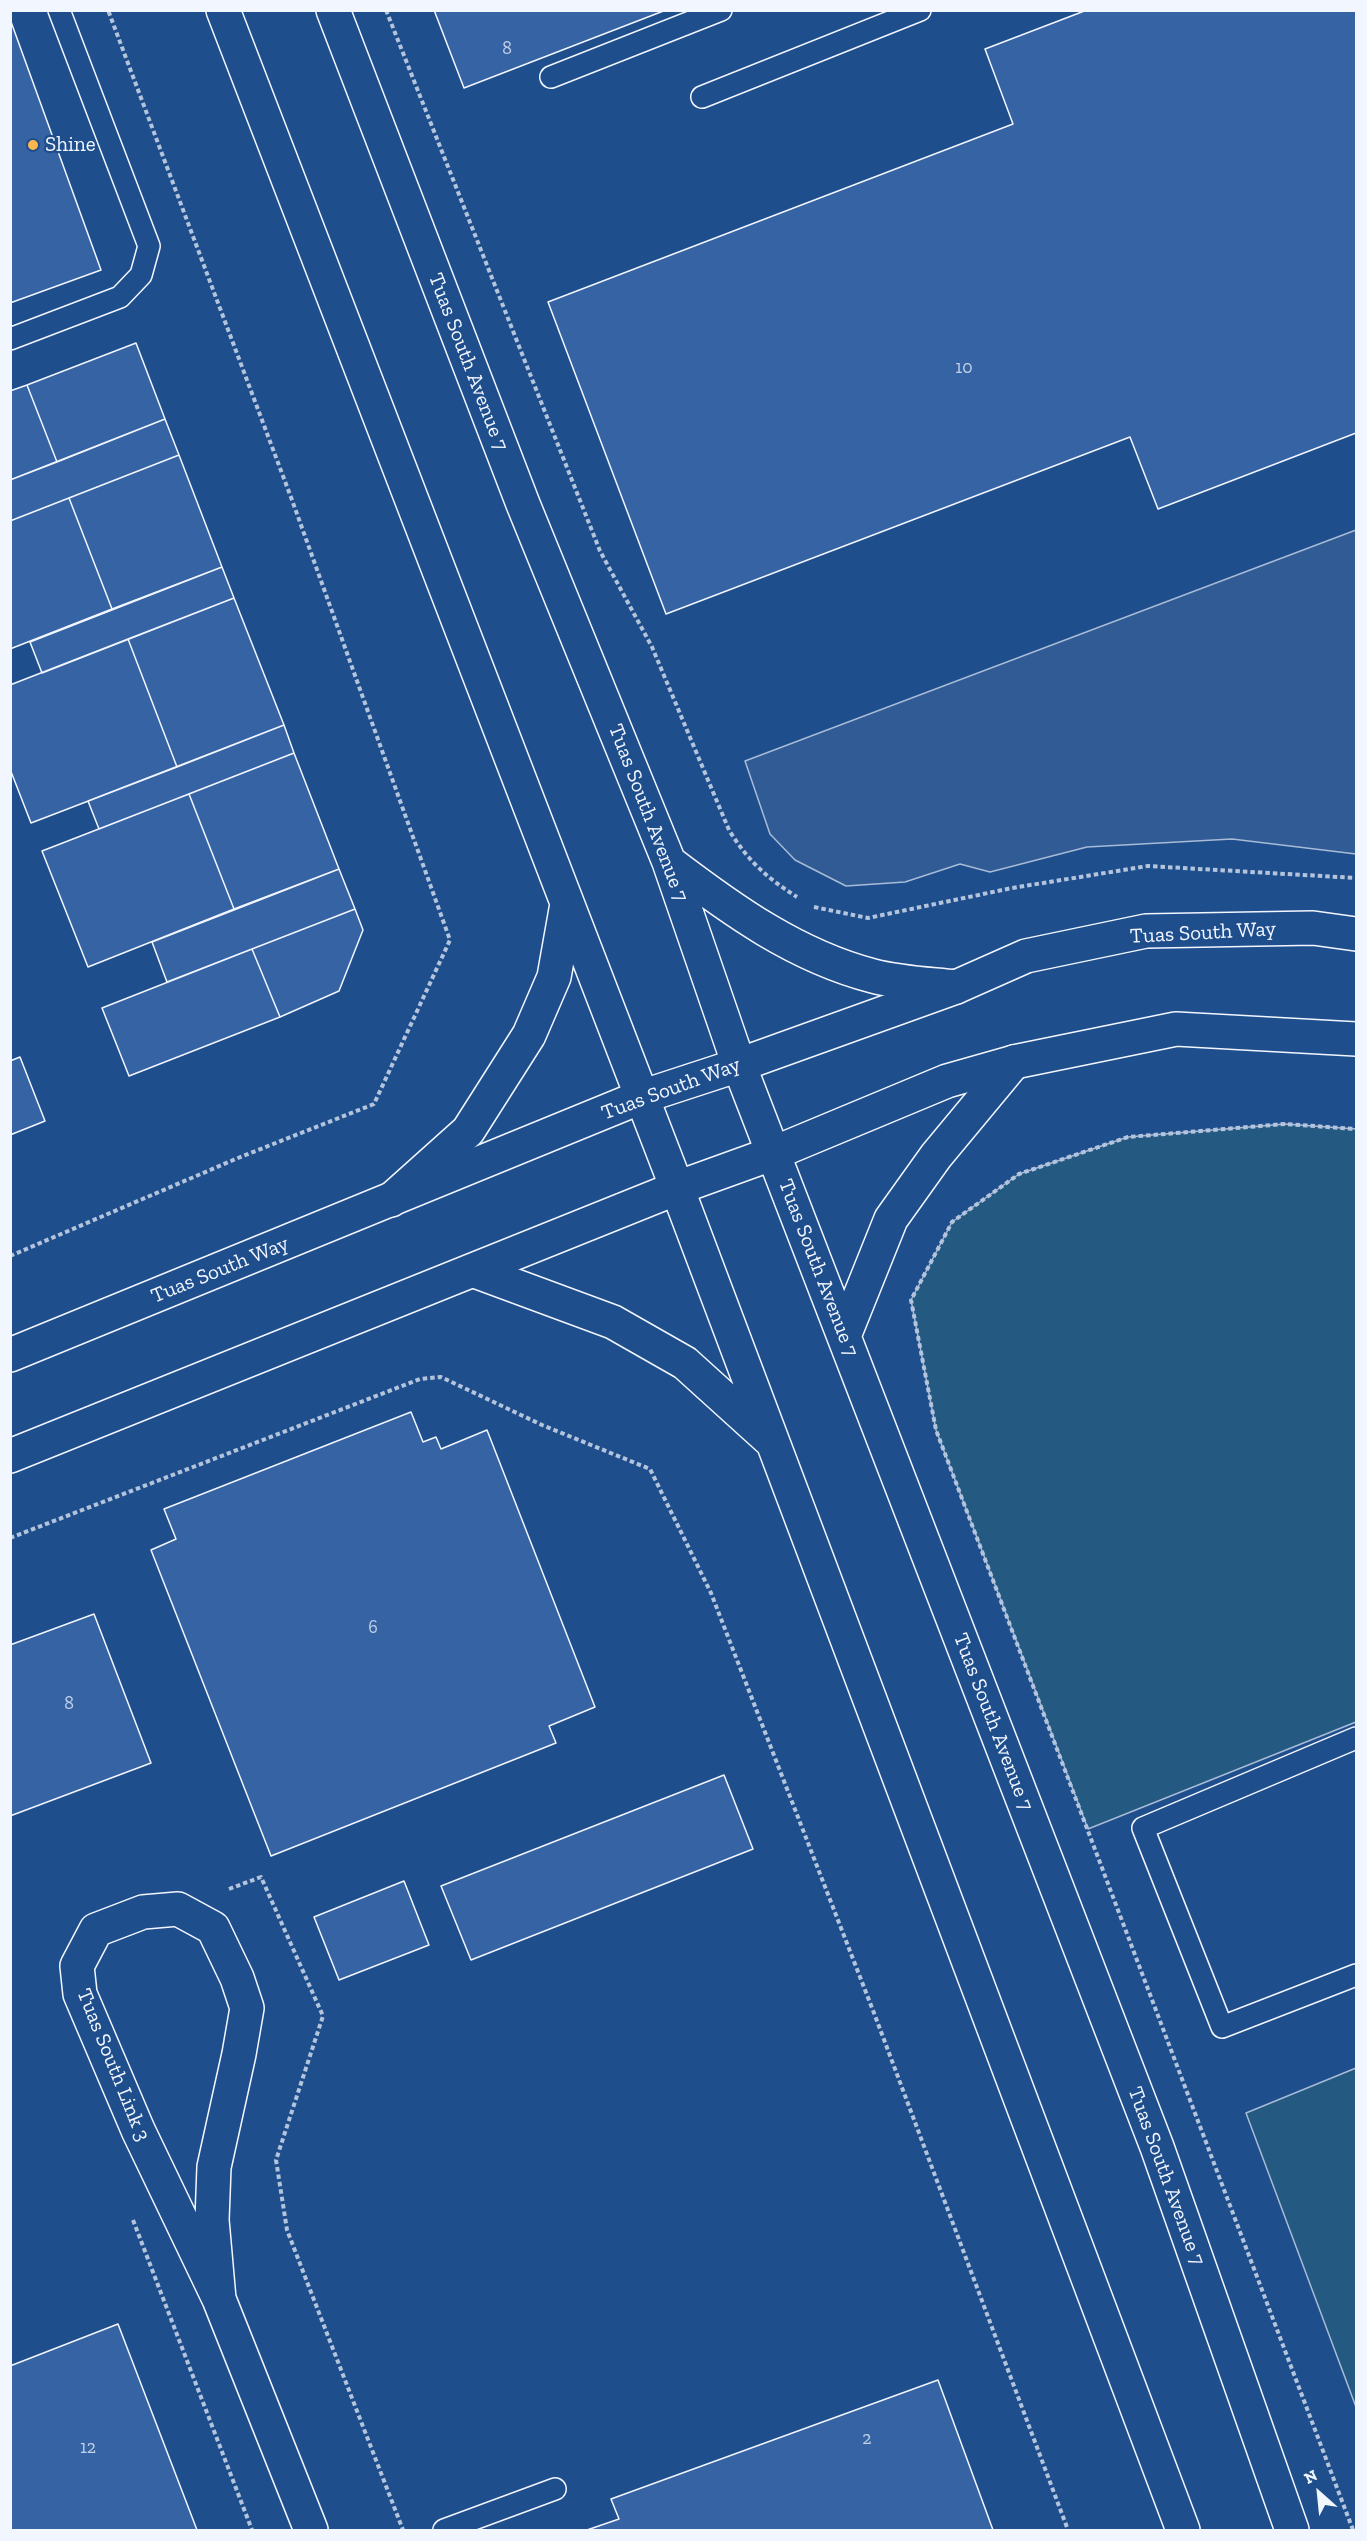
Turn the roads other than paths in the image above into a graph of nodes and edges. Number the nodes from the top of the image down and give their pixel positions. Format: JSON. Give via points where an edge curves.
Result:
{"nodes":[{"id":1,"x":59,"y":10,"type":"edge"},
{"id":2,"x":223,"y":10,"type":"edge"},
{"id":3,"x":333,"y":10,"type":"edge"},
{"id":4,"x":721,"y":10,"type":"edge"},
{"id":5,"x":920,"y":10,"type":"edge"},
{"id":6,"x":551,"y":77,"type":"dead end"},
{"id":7,"x":702,"y":97,"type":"dead end"},
{"id":8,"x":10,"y":339,"type":"edge"},
{"id":9,"x":669,"y":862,"type":"junction"},
{"id":10,"x":567,"y":903,"type":"junction"},
{"id":11,"x":1356,"y":934,"type":"edge"},
{"id":12,"x":956,"y":987,"type":"junction"},
{"id":13,"x":1356,"y":1039,"type":"edge"},
{"id":14,"x":1014,"y":1062,"type":"junction"},
{"id":15,"x":739,"y":1065,"type":"junction"},
{"id":16,"x":640,"y":1097,"type":"junction"},
{"id":17,"x":774,"y":1152,"type":"junction"},
{"id":18,"x":677,"y":1188,"type":"junction"},
{"id":19,"x":391,"y":1200,"type":"junction"},
{"id":20,"x":475,"y":1271,"type":"junction"},
{"id":21,"x":844,"y":1336,"type":"junction"},
{"id":22,"x":10,"y":1355,"type":"edge"},
{"id":23,"x":773,"y":1442,"type":"junction"},
{"id":24,"x":10,"y":1456,"type":"edge"},
{"id":25,"x":1356,"y":1738,"type":"edge"},
{"id":26,"x":1356,"y":1975,"type":"edge"},
{"id":27,"x":219,"y":2299,"type":"junction"},
{"id":28,"x":555,"y":2489,"type":"dead end"},
{"id":29,"x":311,"y":2530,"type":"edge"},
{"id":30,"x":444,"y":2530,"type":"edge"},
{"id":31,"x":1183,"y":2530,"type":"edge"},
{"id":32,"x":1292,"y":2530,"type":"edge"}],
"edges":[{"from":1,"to":8,"type":"lane","via":[[149,246],[141,275],[120,297]]},
{"from":2,"to":10,"type":"street"},
{"from":3,"to":9,"type":"street","name":"Tuas South Avenue 7","via":[[523,504]]},
{"from":4,"to":6,"type":"lane"},
{"from":5,"to":7,"type":"lane"},
{"from":9,"to":12,"type":"street","via":[[722,903],[773,935],[827,960],[873,976]]},
{"from":9,"to":15,"type":"street","name":"Tuas South Avenue 7"},
{"from":10,"to":16,"type":"street"},
{"from":10,"to":19,"type":"street","via":[[554,977],[529,1035],[468,1131]]},
{"from":11,"to":12,"type":"street","name":"Tuas South Way","via":[[1313,928],[1146,931],[1026,956]]},
{"from":12,"to":15,"type":"street","name":"Tuas South Way"},
{"from":13,"to":14,"type":"street","via":[[1176,1029]]},
{"from":14,"to":17,"type":"street","via":[[947,1081]]},
{"from":14,"to":21,"type":"street","via":[[936,1156],[891,1219]]},
{"from":15,"to":16,"type":"street","name":"Tuas South Way"},
{"from":15,"to":17,"type":"street","name":"Tuas South Avenue 7"},
{"from":16,"to":18,"type":"street"},
{"from":16,"to":19,"type":"street","name":"Tuas South Way"},
{"from":17,"to":18,"type":"street"},
{"from":17,"to":21,"type":"street","name":"Tuas South Avenue 7"},
{"from":18,"to":20,"type":"street"},
{"from":18,"to":23,"type":"street"},
{"from":19,"to":22,"type":"street","name":"Tuas South Way"},
{"from":20,"to":23,"type":"street","via":[[614,1322],[685,1363]]},
{"from":20,"to":24,"type":"street"},
{"from":21,"to":32,"type":"street","name":"Tuas South Avenue 7","via":[[1157,2147]]},
{"from":23,"to":31,"type":"street"},
{"from":25,"to":26,"type":"lane","via":[[1143,1828],[1222,2027]]},
{"from":27,"to":27,"type":"street","name":"Tuas South Link 3","via":[[138,2130],[80,1994],[77,1966],[96,1930],[143,1912],[178,1909],[213,1928],[247,2008],[214,2167],[212,2220]]},
{"from":27,"to":29,"type":"street","name":"Tuas South Link 3"},
{"from":28,"to":30,"type":"lane"}]}
